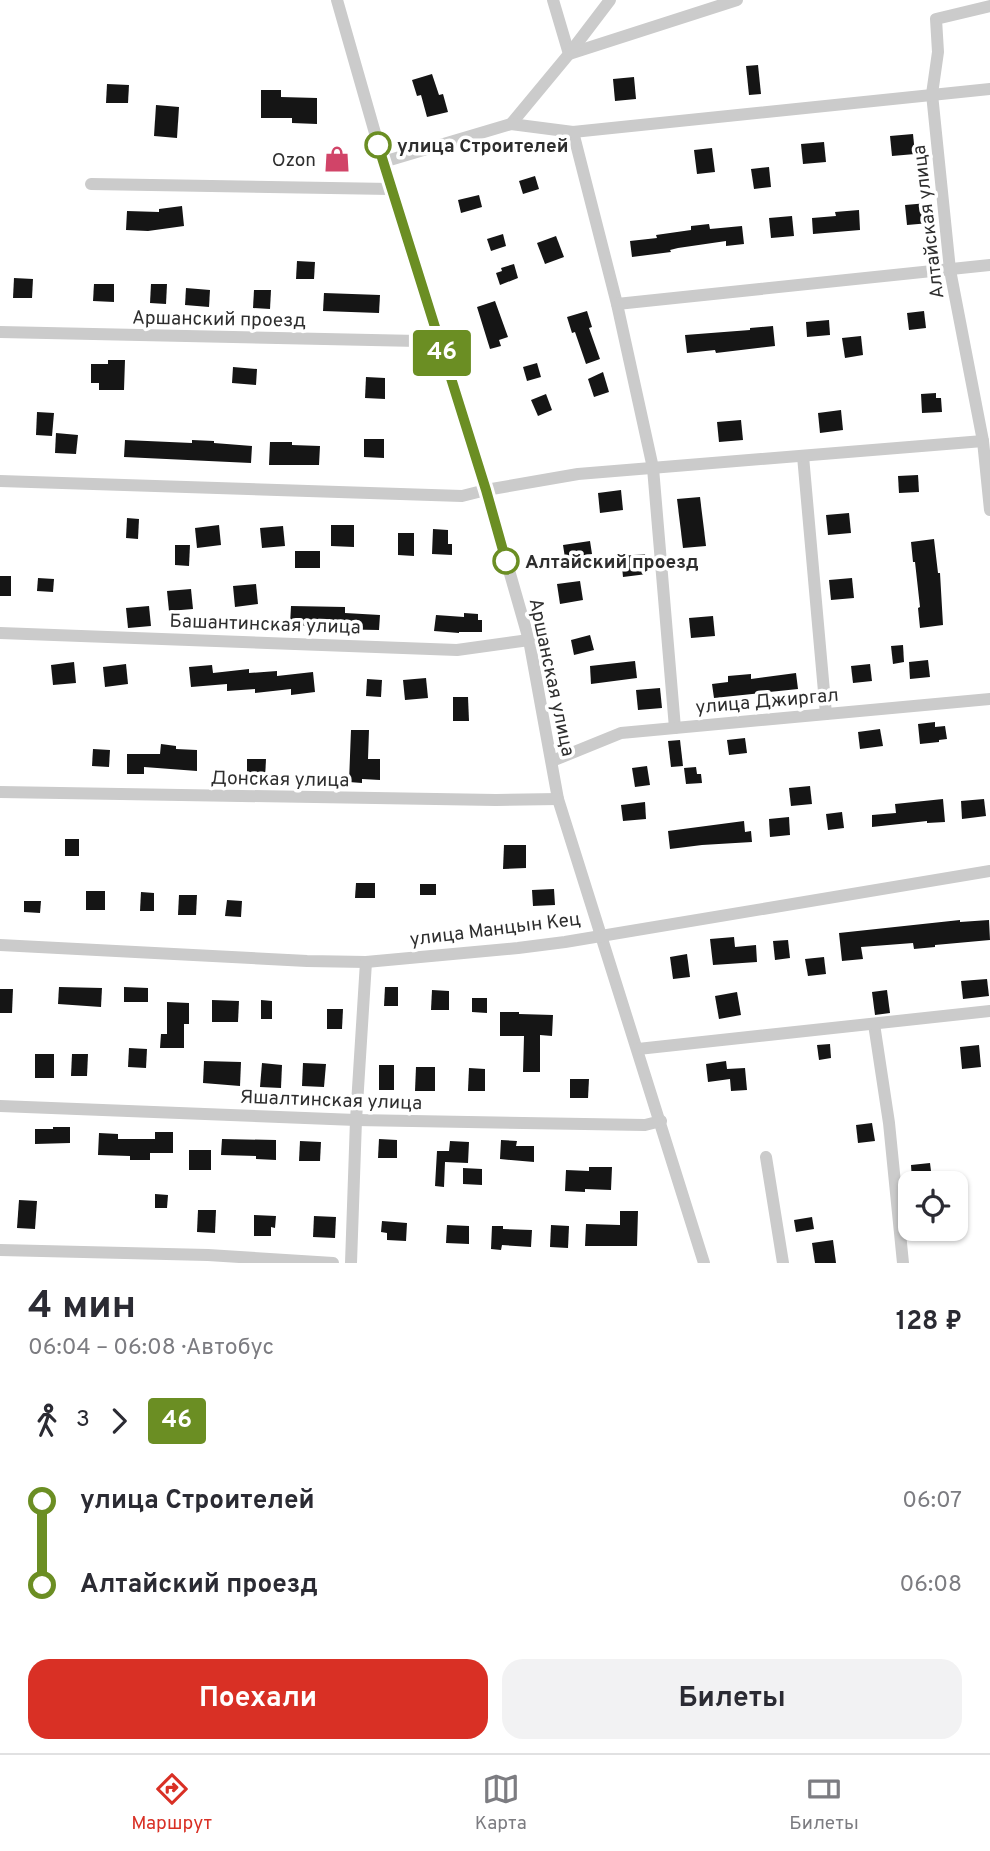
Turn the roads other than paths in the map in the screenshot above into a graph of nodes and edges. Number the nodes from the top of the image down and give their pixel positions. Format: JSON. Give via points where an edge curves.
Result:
{"nodes":[{"id":1,"x":337,"y":0,"type":"edge"},
{"id":2,"x":553,"y":0,"type":"edge"},
{"id":3,"x":610,"y":0,"type":"edge"},
{"id":4,"x":737,"y":0,"type":"edge"},
{"id":5,"x":990,"y":6,"type":"edge"},
{"id":6,"x":569,"y":54,"type":"junction"},
{"id":7,"x":990,"y":89,"type":"edge"},
{"id":8,"x":932,"y":94,"type":"junction"},
{"id":9,"x":511,"y":124,"type":"junction"},
{"id":10,"x":573,"y":132,"type":"junction"},
{"id":11,"x":383,"y":162,"type":"junction"},
{"id":12,"x":91,"y":184,"type":"dead end"},
{"id":13,"x":391,"y":189,"type":"junction"},
{"id":14,"x":990,"y":265,"type":"edge"},
{"id":15,"x":950,"y":270,"type":"junction"},
{"id":16,"x":617,"y":304,"type":"junction"},
{"id":17,"x":0,"y":332,"type":"edge"},
{"id":18,"x":437,"y":339,"type":"junction"},
{"id":19,"x":983,"y":441,"type":"junction"},
{"id":20,"x":803,"y":456,"type":"junction"},
{"id":21,"x":653,"y":468,"type":"junction"},
{"id":22,"x":0,"y":481,"type":"edge"},
{"id":23,"x":486,"y":490,"type":"junction"},
{"id":24,"x":990,"y":510,"type":"edge"},
{"id":25,"x":0,"y":633,"type":"edge"},
{"id":26,"x":528,"y":639,"type":"junction"},
{"id":27,"x":990,"y":699,"type":"edge"},
{"id":28,"x":826,"y":714,"type":"junction"},
{"id":29,"x":675,"y":728,"type":"junction"},
{"id":30,"x":552,"y":761,"type":"junction"},
{"id":31,"x":0,"y":792,"type":"edge"},
{"id":32,"x":558,"y":799,"type":"junction"},
{"id":33,"x":990,"y":871,"type":"edge"},
{"id":34,"x":600,"y":935,"type":"junction"},
{"id":35,"x":0,"y":945,"type":"edge"},
{"id":36,"x":366,"y":962,"type":"junction"},
{"id":37,"x":990,"y":1011,"type":"edge"},
{"id":38,"x":874,"y":1024,"type":"junction"},
{"id":39,"x":638,"y":1049,"type":"junction"},
{"id":40,"x":0,"y":1106,"type":"edge"},
{"id":41,"x":356,"y":1120,"type":"junction"},
{"id":42,"x":661,"y":1121,"type":"junction"},
{"id":43,"x":766,"y":1157,"type":"dead end"},
{"id":44,"x":0,"y":1250,"type":"edge"},
{"id":45,"x":57,"y":1258,"type":"edge"},
{"id":46,"x":208,"y":1259,"type":"edge"},
{"id":47,"x":333,"y":1263,"type":"edge"},
{"id":48,"x":351,"y":1263,"type":"edge"},
{"id":49,"x":704,"y":1263,"type":"edge"},
{"id":50,"x":783,"y":1263,"type":"edge"},
{"id":51,"x":903,"y":1263,"type":"edge"}],
"edges":[{"from":1,"to":11,"type":"street","name":"Аршанская улица"},
{"from":2,"to":6,"type":"street"},
{"from":3,"to":6,"type":"street"},
{"from":4,"to":6,"type":"street"},
{"from":5,"to":8,"type":"street","name":"Алтайская улица","via":[[936,19],[938,52]]},
{"from":6,"to":9,"type":"street"},
{"from":7,"to":8,"type":"street"},
{"from":8,"to":10,"type":"street"},
{"from":8,"to":15,"type":"street","name":"Алтайская улица"},
{"from":9,"to":10,"type":"street"},
{"from":9,"to":11,"type":"street"},
{"from":10,"to":16,"type":"street"},
{"from":11,"to":13,"type":"street","name":"Аршанская улица"},
{"from":12,"to":13,"type":"street"},
{"from":13,"to":18,"type":"street","name":"Аршанская улица"},
{"from":14,"to":15,"type":"street"},
{"from":15,"to":16,"type":"street"},
{"from":15,"to":19,"type":"street","name":"Алтайская улица"},
{"from":16,"to":21,"type":"street"},
{"from":17,"to":18,"type":"street","name":"Аршанский проезд"},
{"from":18,"to":23,"type":"street","name":"Аршанская улица"},
{"from":19,"to":20,"type":"street"},
{"from":19,"to":24,"type":"street","name":"Алтайская улица"},
{"from":20,"to":21,"type":"street"},
{"from":20,"to":28,"type":"street"},
{"from":21,"to":23,"type":"street","via":[[578,474]]},
{"from":21,"to":29,"type":"street"},
{"from":22,"to":23,"type":"street","via":[[462,496]]},
{"from":23,"to":26,"type":"street","name":"Аршанская улица"},
{"from":25,"to":26,"type":"street","name":"Башантинская улица","via":[[457,650]]},
{"from":26,"to":30,"type":"street","name":"Аршанская улица"},
{"from":27,"to":28,"type":"street","name":"улица Джиргал"},
{"from":28,"to":29,"type":"street","name":"улица Джиргал"},
{"from":29,"to":30,"type":"street","name":"улица Джиргал","via":[[621,733]]},
{"from":30,"to":32,"type":"street","name":"Аршанская улица"},
{"from":31,"to":32,"type":"street","name":"Донская улица"},
{"from":32,"to":34,"type":"street","name":"Аршанская улица"},
{"from":33,"to":34,"type":"street","name":"улица Манцын Кец"},
{"from":34,"to":36,"type":"street","name":"улица Манцын Кец","via":[[518,948]]},
{"from":34,"to":39,"type":"street","name":"Аршанская улица"},
{"from":35,"to":36,"type":"street","name":"улица Манцын Кец"},
{"from":36,"to":41,"type":"street"},
{"from":37,"to":38,"type":"street"},
{"from":38,"to":39,"type":"street"},
{"from":38,"to":51,"type":"street"},
{"from":39,"to":42,"type":"street","name":"Аршанская улица"},
{"from":40,"to":41,"type":"street","name":"Яшалтинская улица"},
{"from":41,"to":42,"type":"street","name":"Яшалтинская улица","via":[[645,1125]]},
{"from":41,"to":48,"type":"street"},
{"from":42,"to":49,"type":"street","name":"Аршанская улица"},
{"from":43,"to":50,"type":"street"},
{"from":44,"to":45,"type":"street"},
{"from":45,"to":46,"type":"street"},
{"from":46,"to":47,"type":"street"}]}
